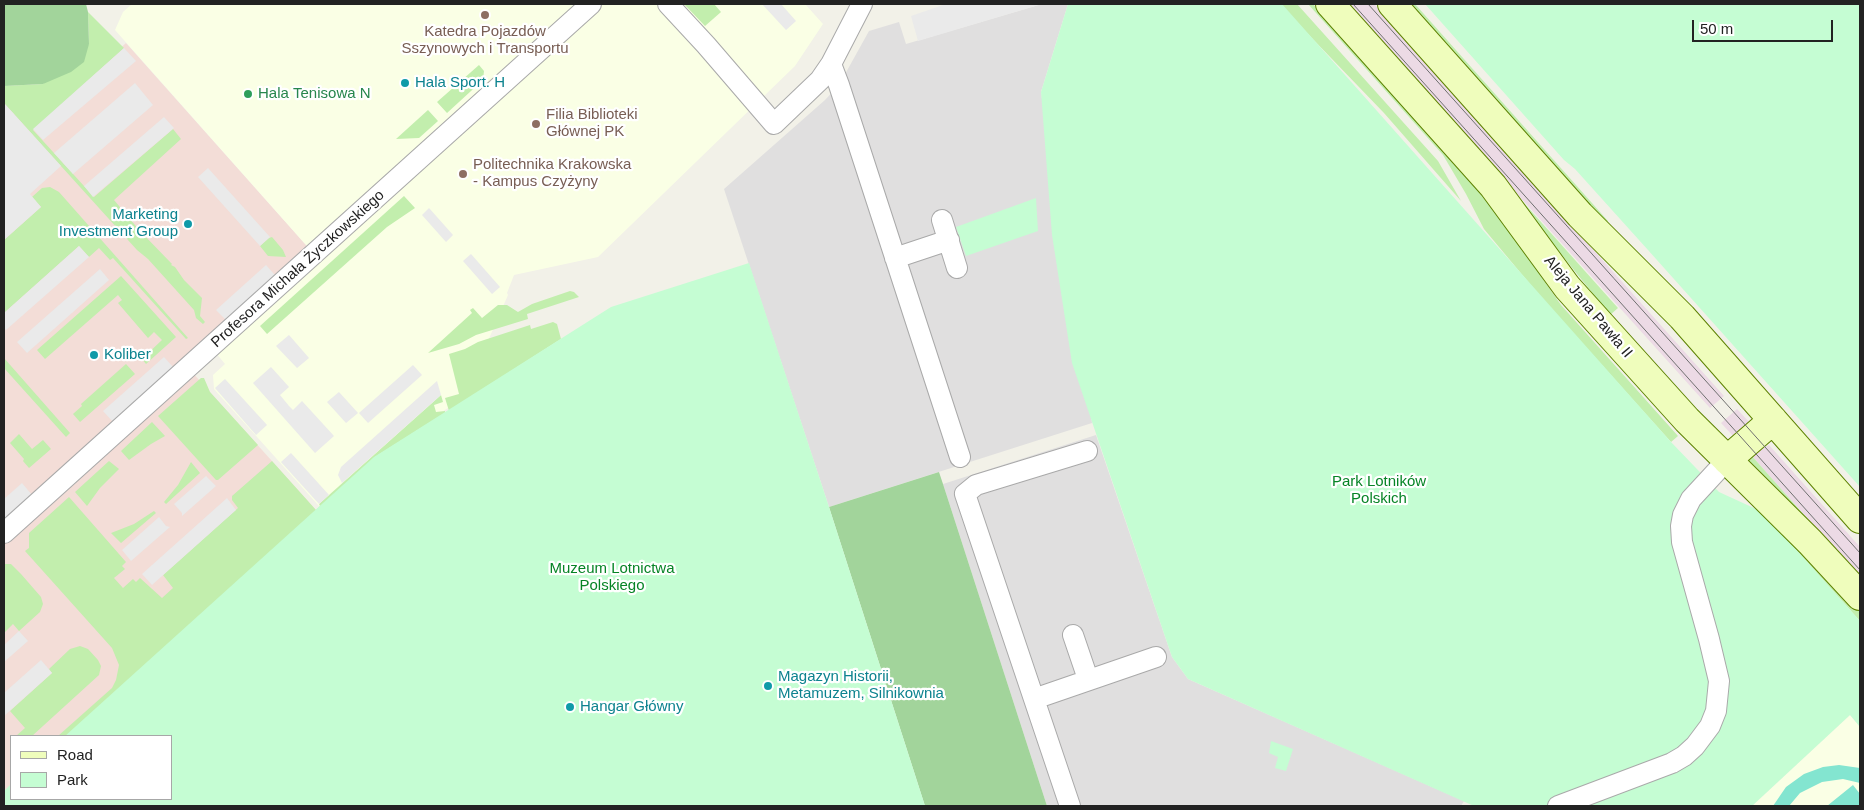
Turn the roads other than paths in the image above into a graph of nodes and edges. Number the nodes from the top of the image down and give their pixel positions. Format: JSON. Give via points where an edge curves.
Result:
{"nodes":[{"id":1,"x":591,"y":4,"type":"edge"},
{"id":2,"x":668,"y":4,"type":"edge"},
{"id":3,"x":862,"y":4,"type":"edge"},
{"id":4,"x":1330,"y":4,"type":"edge"},
{"id":5,"x":1392,"y":4,"type":"edge"},
{"id":6,"x":830,"y":64,"type":"junction"},
{"id":7,"x":942,"y":220,"type":"dead end"},
{"id":8,"x":949,"y":240,"type":"junction"},
{"id":9,"x":895,"y":258,"type":"junction"},
{"id":10,"x":957,"y":268,"type":"dead end"},
{"id":11,"x":1772,"y":420,"type":"junction"},
{"id":12,"x":1087,"y":451,"type":"dead end"},
{"id":13,"x":960,"y":457,"type":"dead end"},
{"id":14,"x":1727,"y":460,"type":"junction"},
{"id":15,"x":1860,"y":519,"type":"edge"},
{"id":16,"x":4,"y":533,"type":"edge"},
{"id":17,"x":1860,"y":596,"type":"edge"},
{"id":18,"x":1073,"y":635,"type":"dead end"},
{"id":19,"x":1156,"y":657,"type":"dead end"},
{"id":20,"x":1088,"y":679,"type":"junction"},
{"id":21,"x":1034,"y":698,"type":"junction"},
{"id":22,"x":1070,"y":806,"type":"edge"},
{"id":23,"x":1558,"y":806,"type":"edge"}],
"edges":[{"from":1,"to":16,"type":"street","name":"Profesora Michała Życzkowskiego"},
{"from":2,"to":6,"type":"street","via":[[774,124],[806,96]]},
{"from":3,"to":6,"type":"street"},
{"from":4,"to":14,"type":"main road","name":"Aleja Jana Pawła II","via":[[1493,186],[1567,287]]},
{"from":5,"to":11,"type":"main road","via":[[1580,215],[1682,317]]},
{"from":6,"to":9,"type":"street"},
{"from":7,"to":8,"type":"street"},
{"from":8,"to":9,"type":"street"},
{"from":8,"to":10,"type":"street"},
{"from":9,"to":13,"type":"street"},
{"from":11,"to":14,"type":"main road"},
{"from":11,"to":15,"type":"main road"},
{"from":12,"to":21,"type":"street","via":[[976,486],[965,494]]},
{"from":14,"to":17,"type":"main road","name":"Aleja Jana Pawła II"},
{"from":14,"to":23,"type":"street","via":[[1690,499],[1681,526],[1684,552],[1719,681],[1716,711],[1710,726],[1695,746],[1672,763]]},
{"from":18,"to":20,"type":"street"},
{"from":19,"to":20,"type":"street"},
{"from":20,"to":21,"type":"street"},
{"from":21,"to":22,"type":"street"}]}
